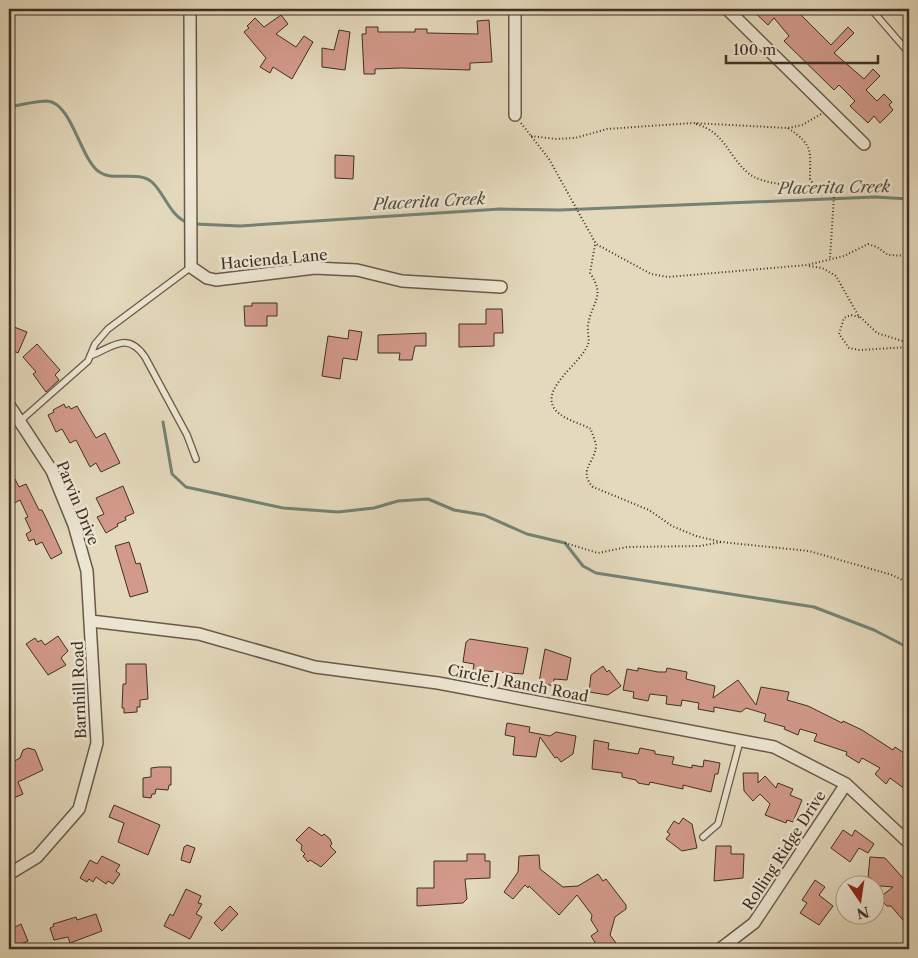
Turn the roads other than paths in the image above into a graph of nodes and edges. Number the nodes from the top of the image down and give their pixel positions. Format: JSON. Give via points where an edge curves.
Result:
{"nodes":[{"id":1,"x":190,"y":9,"type":"edge"},
{"id":2,"x":515,"y":9,"type":"edge"},
{"id":3,"x":727,"y":9,"type":"edge"},
{"id":4,"x":871,"y":9,"type":"edge"},
{"id":5,"x":909,"y":53,"type":"edge"},
{"id":6,"x":515,"y":115,"type":"road end"},
{"id":7,"x":864,"y":144,"type":"dead end"},
{"id":8,"x":191,"y":267,"type":"junction"},
{"id":9,"x":500,"y":288,"type":"dead end"},
{"id":10,"x":90,"y":356,"type":"junction"},
{"id":11,"x":9,"y":405,"type":"edge"},
{"id":12,"x":19,"y":422,"type":"junction"},
{"id":13,"x":196,"y":459,"type":"dead end"},
{"id":14,"x":92,"y":621,"type":"junction"},
{"id":15,"x":740,"y":741,"type":"junction"},
{"id":16,"x":846,"y":784,"type":"junction"},
{"id":17,"x":703,"y":837,"type":"dead end"},
{"id":18,"x":909,"y":843,"type":"edge"},
{"id":19,"x":9,"y":874,"type":"edge"},
{"id":20,"x":720,"y":949,"type":"edge"}],
"edges":[{"from":1,"to":8,"type":"street"},
{"from":2,"to":6,"type":"street"},
{"from":3,"to":7,"type":"street"},
{"from":4,"to":5,"type":"lane"},
{"from":8,"to":9,"type":"street","name":"Hacienda Lane","via":[[216,280],[315,268],[357,270],[402,281]]},
{"from":8,"to":10,"type":"lane","via":[[108,329]]},
{"from":10,"to":12,"type":"lane"},
{"from":10,"to":13,"type":"lane","via":[[115,344],[125,342],[136,346],[188,435]]},
{"from":11,"to":12,"type":"street","name":"Parvin Drive"},
{"from":12,"to":14,"type":"street","name":"Parvin Drive","via":[[52,471],[74,525],[87,571]]},
{"from":14,"to":15,"type":"street","name":"Circle J Ranch Road","via":[[198,634],[315,667],[438,683]]},
{"from":14,"to":19,"type":"street","name":"Barnhill Road","via":[[97,743],[79,809],[37,857]]},
{"from":15,"to":16,"type":"street","name":"Circle J Ranch Road","via":[[774,747]]},
{"from":15,"to":17,"type":"lane","via":[[718,824]]},
{"from":16,"to":18,"type":"street","name":"Circle J Ranch Road"},
{"from":16,"to":20,"type":"street","name":"Rolling Ridge Drive","via":[[754,923]]}]}
